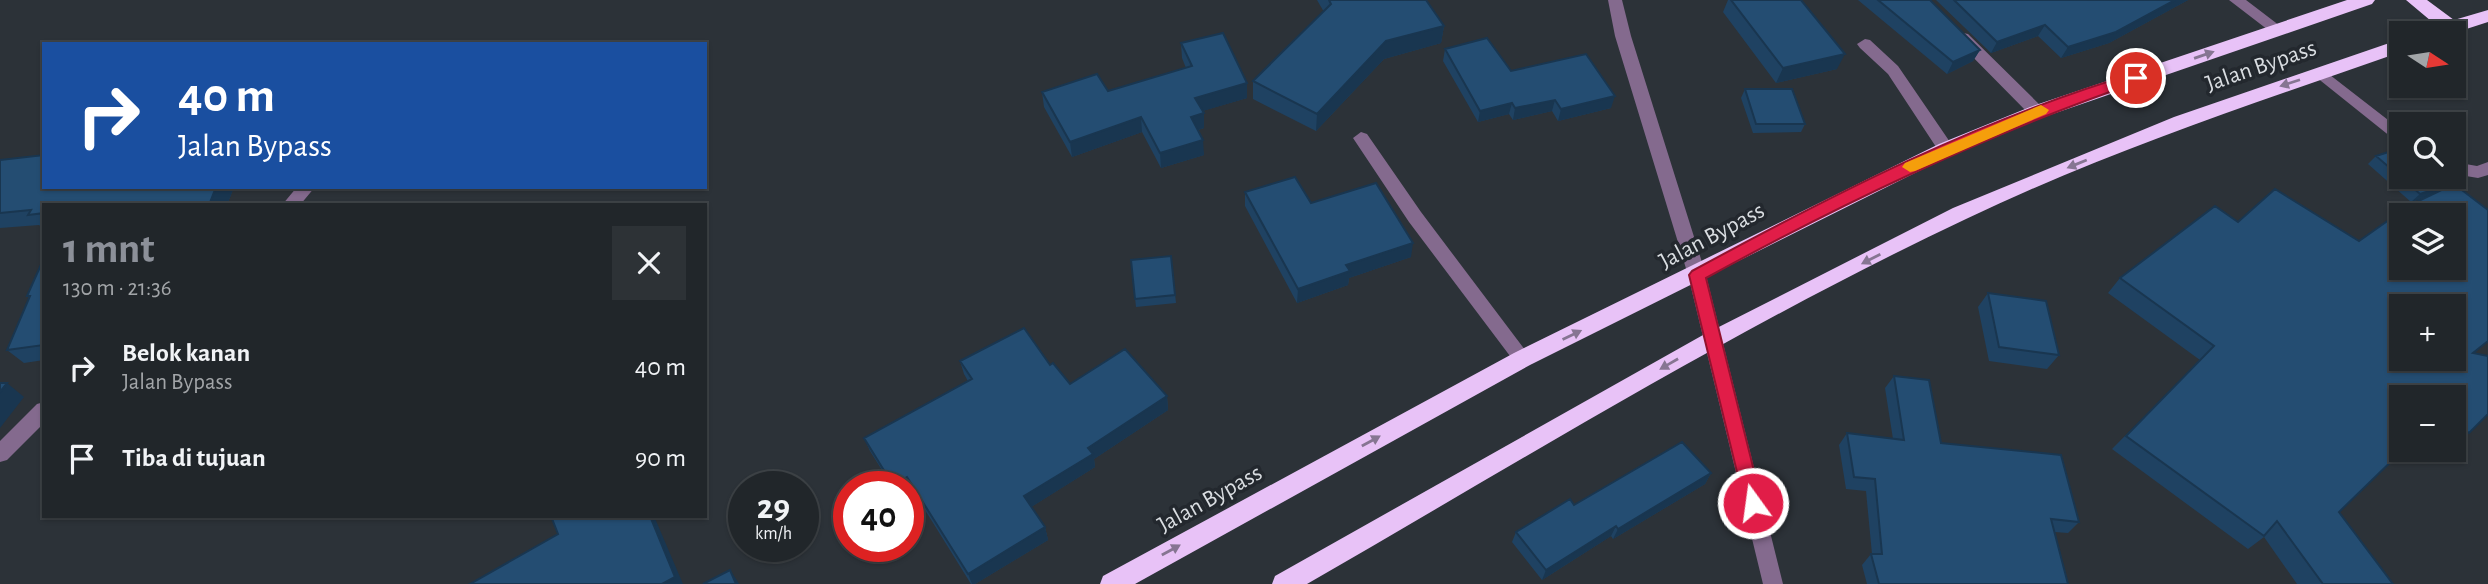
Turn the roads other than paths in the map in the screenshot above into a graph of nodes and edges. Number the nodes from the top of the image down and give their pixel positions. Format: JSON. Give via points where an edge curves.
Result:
{"nodes":[{"id":1,"x":1615,"y":0,"type":"edge"},
{"id":2,"x":2236,"y":0,"type":"edge"},
{"id":3,"x":2366,"y":0,"type":"edge"},
{"id":4,"x":2415,"y":0,"type":"edge"},
{"id":5,"x":2488,"y":16,"type":"edge"},
{"id":6,"x":2435,"y":21,"type":"edge"},
{"id":7,"x":2466,"y":23,"type":"edge"},
{"id":8,"x":1949,"y":24,"type":"edge"},
{"id":9,"x":2277,"y":29,"type":"junction"},
{"id":10,"x":1865,"y":44,"type":"dead end"},
{"id":11,"x":2389,"y":49,"type":"edge"},
{"id":12,"x":2320,"y":73,"type":"junction"},
{"id":13,"x":2037,"y":111,"type":"junction"},
{"id":14,"x":2389,"y":129,"type":"edge"},
{"id":15,"x":1361,"y":138,"type":"dead end"},
{"id":16,"x":1946,"y":149,"type":"junction"},
{"id":17,"x":2488,"y":168,"type":"edge"},
{"id":18,"x":2466,"y":171,"type":"edge"},
{"id":19,"x":305,"y":189,"type":"edge"},
{"id":20,"x":292,"y":203,"type":"edge"},
{"id":21,"x":1697,"y":275,"type":"junction"},
{"id":22,"x":1711,"y":341,"type":"junction"},
{"id":23,"x":1522,"y":359,"type":"junction"},
{"id":24,"x":42,"y":412,"type":"edge"},
{"id":25,"x":0,"y":454,"type":"edge"},
{"id":26,"x":1112,"y":584,"type":"edge"},
{"id":27,"x":1284,"y":584,"type":"edge"},
{"id":28,"x":1773,"y":584,"type":"edge"}],
"edges":[{"from":1,"to":21,"type":"street"},
{"from":2,"to":9,"type":"street"},
{"from":3,"to":9,"type":"highway","name":"Jalan Bypass"},
{"from":4,"to":6,"type":"highway"},
{"from":5,"to":7,"type":"highway"},
{"from":8,"to":13,"type":"street"},
{"from":13,"to":9,"type":"highway","name":"Jalan Bypass","one_way":true},
{"from":10,"to":16,"type":"street","via":[[1893,70]]},
{"from":11,"to":12,"type":"highway","name":"Jalan Bypass"},
{"from":12,"to":14,"type":"street"},
{"from":12,"to":22,"type":"highway","name":"Jalan Bypass","one_way":true,"via":[[2181,122],[1960,213]]},
{"from":13,"to":16,"type":"highway","name":"Jalan Bypass"},
{"from":15,"to":23,"type":"street"},
{"from":16,"to":21,"type":"highway","name":"Jalan Bypass"},
{"from":17,"to":18,"type":"street"},
{"from":19,"to":20,"type":"street"},
{"from":21,"to":22,"type":"street"},
{"from":23,"to":21,"type":"highway","name":"Jalan Bypass","one_way":true},
{"from":22,"to":27,"type":"highway","name":"Jalan Bypass","one_way":true},
{"from":22,"to":28,"type":"street"},
{"from":26,"to":23,"type":"highway","name":"Jalan Bypass","one_way":true},
{"from":24,"to":25,"type":"street"}]}
